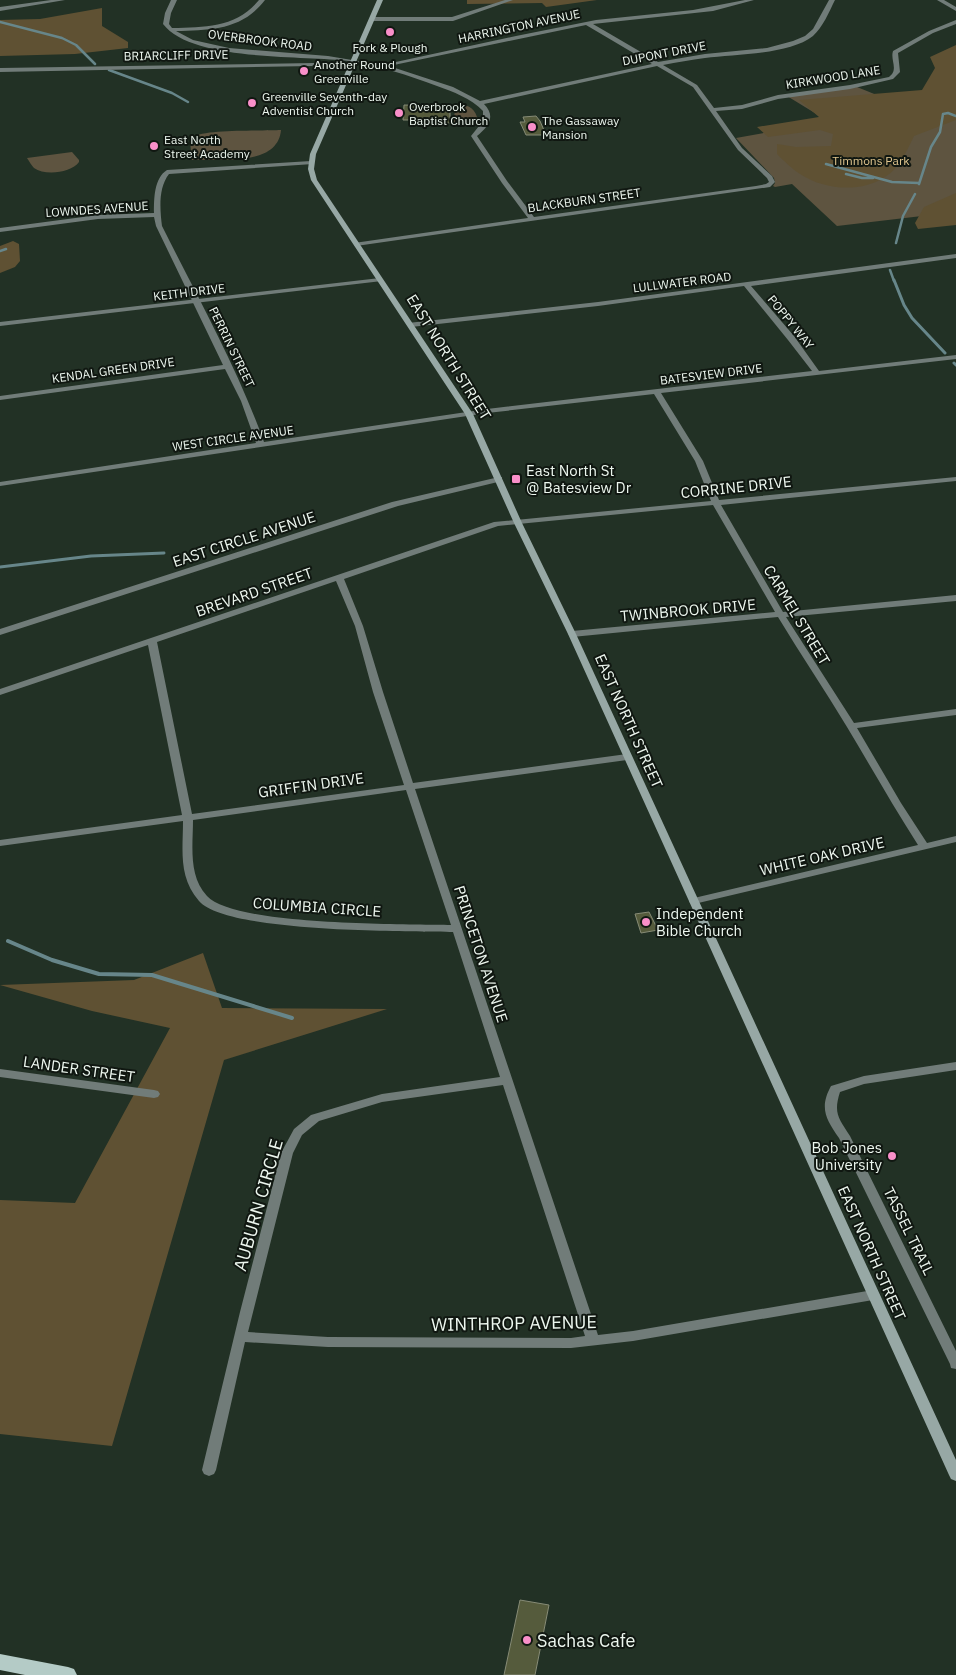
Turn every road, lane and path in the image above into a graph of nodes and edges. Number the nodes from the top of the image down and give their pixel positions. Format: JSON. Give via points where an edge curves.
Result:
{"nodes":[{"id":1,"x":62,"y":0,"type":"edge"},
{"id":2,"x":174,"y":0,"type":"edge"},
{"id":3,"x":262,"y":0,"type":"edge"},
{"id":4,"x":380,"y":0,"type":"edge"},
{"id":5,"x":510,"y":0,"type":"edge"},
{"id":6,"x":751,"y":0,"type":"edge"},
{"id":7,"x":832,"y":0,"type":"edge"},
{"id":8,"x":940,"y":0,"type":"edge"},
{"id":9,"x":0,"y":9,"type":"edge"},
{"id":10,"x":956,"y":10,"type":"edge"},
{"id":11,"x":372,"y":19,"type":"junction"},
{"id":12,"x":956,"y":22,"type":"edge"},
{"id":13,"x":588,"y":24,"type":"junction"},
{"id":14,"x":172,"y":30,"type":"junction"},
{"id":15,"x":353,"y":61,"type":"junction"},
{"id":16,"x":658,"y":64,"type":"junction"},
{"id":17,"x":382,"y":66,"type":"junction"},
{"id":18,"x":0,"y":70,"type":"edge"},
{"id":19,"x":480,"y":103,"type":"junction"},
{"id":20,"x":713,"y":110,"type":"junction"},
{"id":21,"x":311,"y":164,"type":"junction"},
{"id":22,"x":157,"y":215,"type":"junction"},
{"id":23,"x":532,"y":218,"type":"junction"},
{"id":24,"x":11,"y":229,"type":"junction"},
{"id":25,"x":0,"y":230,"type":"edge"},
{"id":26,"x":356,"y":244,"type":"junction"},
{"id":27,"x":956,"y":256,"type":"edge"},
{"id":28,"x":380,"y":280,"type":"junction"},
{"id":29,"x":747,"y":285,"type":"junction"},
{"id":30,"x":196,"y":302,"type":"junction"},
{"id":31,"x":0,"y":324,"type":"edge"},
{"id":32,"x":411,"y":325,"type":"junction"},
{"id":33,"x":956,"y":357,"type":"edge"},
{"id":34,"x":229,"y":366,"type":"junction"},
{"id":35,"x":817,"y":374,"type":"junction"},
{"id":36,"x":656,"y":392,"type":"junction"},
{"id":37,"x":0,"y":398,"type":"edge"},
{"id":38,"x":469,"y":414,"type":"junction"},
{"id":39,"x":261,"y":446,"type":"junction"},
{"id":40,"x":956,"y":479,"type":"edge"},
{"id":41,"x":499,"y":480,"type":"junction"},
{"id":42,"x":0,"y":484,"type":"edge"},
{"id":43,"x":716,"y":503,"type":"junction"},
{"id":44,"x":518,"y":523,"type":"junction"},
{"id":45,"x":339,"y":577,"type":"junction"},
{"id":46,"x":956,"y":598,"type":"edge"},
{"id":47,"x":782,"y":616,"type":"junction"},
{"id":48,"x":0,"y":632,"type":"edge"},
{"id":49,"x":572,"y":634,"type":"junction"},
{"id":50,"x":152,"y":641,"type":"junction"},
{"id":51,"x":0,"y":692,"type":"edge"},
{"id":52,"x":956,"y":712,"type":"edge"},
{"id":53,"x":851,"y":726,"type":"junction"},
{"id":54,"x":627,"y":757,"type":"junction"},
{"id":55,"x":411,"y":786,"type":"junction"},
{"id":56,"x":188,"y":818,"type":"junction"},
{"id":57,"x":956,"y":839,"type":"edge"},
{"id":58,"x":0,"y":843,"type":"edge"},
{"id":59,"x":925,"y":847,"type":"junction"},
{"id":60,"x":694,"y":901,"type":"junction"},
{"id":61,"x":458,"y":929,"type":"junction"},
{"id":62,"x":956,"y":1066,"type":"edge"},
{"id":63,"x":0,"y":1074,"type":"edge"},
{"id":64,"x":506,"y":1080,"type":"junction"},
{"id":65,"x":154,"y":1094,"type":"dead end"},
{"id":66,"x":874,"y":1295,"type":"junction"},
{"id":67,"x":241,"y":1337,"type":"junction"},
{"id":68,"x":594,"y":1340,"type":"junction"},
{"id":69,"x":956,"y":1364,"type":"edge"},
{"id":70,"x":209,"y":1470,"type":"dead end"},
{"id":71,"x":956,"y":1475,"type":"edge"},
{"id":72,"x":1,"y":1663,"type":"edge"},
{"id":73,"x":68,"y":1675,"type":"edge"}],
"edges":[{"from":1,"to":9,"type":"street"},
{"from":2,"to":14,"type":"street","via":[[166,20]]},
{"from":3,"to":14,"type":"street","via":[[253,13],[230,24]]},
{"from":4,"to":11,"type":"main road"},
{"from":5,"to":11,"type":"street","via":[[453,19]]},
{"from":6,"to":13,"type":"street","name":"HARRINGTON AVENUE","via":[[701,10]]},
{"from":7,"to":16,"type":"street","name":"DUPONT DRIVE","via":[[821,20],[803,39],[770,48]]},
{"from":8,"to":10,"type":"street"},
{"from":11,"to":15,"type":"main road"},
{"from":12,"to":20,"type":"street","name":"KIRKWOOD LANE","via":[[895,52],[898,69],[891,78]]},
{"from":13,"to":16,"type":"street"},
{"from":13,"to":17,"type":"street","name":"HARRINGTON AVENUE"},
{"from":14,"to":15,"type":"street","name":"OVERBROOK ROAD","via":[[186,39],[217,48]]},
{"from":15,"to":17,"type":"street"},
{"from":15,"to":18,"type":"street","name":"BRIARCLIFF DRIVE"},
{"from":15,"to":21,"type":"main road"},
{"from":16,"to":19,"type":"street","name":"DUPONT DRIVE"},
{"from":16,"to":20,"type":"street","via":[[695,86]]},
{"from":17,"to":19,"type":"street","via":[[451,89]]},
{"from":19,"to":23,"type":"street","via":[[487,116],[474,136]]},
{"from":20,"to":23,"type":"street","name":"BLACKBURN STREET","via":[[744,153],[773,180],[771,184]]},
{"from":21,"to":22,"type":"street","name":"PERRIN STREET","via":[[167,172],[161,179]]},
{"from":21,"to":26,"type":"main road","name":"EAST NORTH STREET","via":[[314,180]]},
{"from":22,"to":24,"type":"street","name":"LOWNDES AVENUE"},
{"from":22,"to":24,"type":"street","name":"LOWNDES AVENUE"},
{"from":22,"to":30,"type":"street","name":"PERRIN STREET","via":[[159,226]]},
{"from":23,"to":26,"type":"street","name":"BLACKBURN STREET"},
{"from":24,"to":25,"type":"street","name":"LOWNDES AVENUE"},
{"from":26,"to":28,"type":"main road","name":"EAST NORTH STREET"},
{"from":27,"to":29,"type":"street","name":"LULLWATER ROAD"},
{"from":28,"to":30,"type":"street","name":"KEITH DRIVE"},
{"from":28,"to":32,"type":"main road","name":"EAST NORTH STREET"},
{"from":29,"to":32,"type":"street","name":"LULLWATER ROAD"},
{"from":29,"to":35,"type":"street","name":"POPPY WAY","via":[[792,338]]},
{"from":30,"to":31,"type":"street","name":"KEITH DRIVE"},
{"from":30,"to":34,"type":"street","name":"PERRIN STREET"},
{"from":32,"to":38,"type":"main road","name":"EAST NORTH STREET"},
{"from":33,"to":35,"type":"street","name":"BATESVIEW DRIVE"},
{"from":34,"to":37,"type":"street","name":"KENDAL GREEN DRIVE"},
{"from":34,"to":39,"type":"street","name":"PERRIN STREET","via":[[246,401]]},
{"from":35,"to":36,"type":"street","name":"BATESVIEW DRIVE"},
{"from":36,"to":38,"type":"street","name":"BATESVIEW DRIVE"},
{"from":36,"to":43,"type":"street","name":"CARMEL STREET","via":[[699,461]]},
{"from":38,"to":39,"type":"street","name":"WEST CIRCLE AVENUE"},
{"from":38,"to":41,"type":"main road","name":"EAST NORTH STREET"},
{"from":39,"to":42,"type":"street","name":"WEST CIRCLE AVENUE"},
{"from":40,"to":43,"type":"street","name":"CORRINE DRIVE"},
{"from":41,"to":44,"type":"main road","name":"EAST NORTH STREET"},
{"from":41,"to":48,"type":"street","name":"EAST CIRCLE AVENUE","via":[[395,504]]},
{"from":43,"to":44,"type":"street","name":"CORRINE DRIVE"},
{"from":43,"to":47,"type":"street","name":"CARMEL STREET"},
{"from":44,"to":45,"type":"street","name":"BREVARD STREET","via":[[497,524]]},
{"from":44,"to":49,"type":"main road","name":"EAST NORTH STREET"},
{"from":45,"to":50,"type":"street","name":"BREVARD STREET"},
{"from":45,"to":55,"type":"street","name":"PRINCETON AVENUE","via":[[359,626]]},
{"from":46,"to":47,"type":"street","name":"TWINBROOK DRIVE"},
{"from":47,"to":49,"type":"street","name":"TWINBROOK DRIVE"},
{"from":47,"to":53,"type":"street","name":"CARMEL STREET"},
{"from":49,"to":54,"type":"main road","name":"EAST NORTH STREET"},
{"from":50,"to":51,"type":"street","name":"BREVARD STREET"},
{"from":50,"to":56,"type":"street","name":"COLUMBIA CIRCLE"},
{"from":52,"to":53,"type":"street"},
{"from":53,"to":59,"type":"street","name":"CARMEL STREET"},
{"from":54,"to":55,"type":"street","name":"GRIFFIN DRIVE"},
{"from":54,"to":60,"type":"main road","name":"EAST NORTH STREET"},
{"from":55,"to":56,"type":"street","name":"GRIFFIN DRIVE"},
{"from":55,"to":61,"type":"street","name":"PRINCETON AVENUE"},
{"from":56,"to":58,"type":"street","name":"GRIFFIN DRIVE"},
{"from":56,"to":61,"type":"street","name":"COLUMBIA CIRCLE","via":[[188,866],[192,884],[204,900],[224,911],[273,921]]},
{"from":57,"to":59,"type":"street","name":"WHITE OAK DRIVE"},
{"from":59,"to":60,"type":"street","name":"WHITE OAK DRIVE"},
{"from":60,"to":66,"type":"main road","name":"EAST NORTH STREET"},
{"from":61,"to":64,"type":"street","name":"PRINCETON AVENUE"},
{"from":62,"to":69,"type":"street","name":"TASSEL TRAIL","via":[[864,1080],[834,1089],[829,1106],[831,1116],[844,1136]]},
{"from":63,"to":65,"type":"street","name":"LANDER STREET"},
{"from":64,"to":67,"type":"street","name":"AUBURN CIRCLE","via":[[357,1104],[315,1118],[298,1132],[287,1153]]},
{"from":64,"to":68,"type":"street","name":"PRINCETON AVENUE"},
{"from":66,"to":68,"type":"street","name":"WINTHROP AVENUE"},
{"from":66,"to":71,"type":"main road","name":"EAST NORTH STREET"},
{"from":67,"to":68,"type":"street","name":"WINTHROP AVENUE","via":[[462,1344]]},
{"from":67,"to":70,"type":"street","name":"AUBURN CIRCLE"},
{"from":72,"to":73,"type":"main road"}]}
